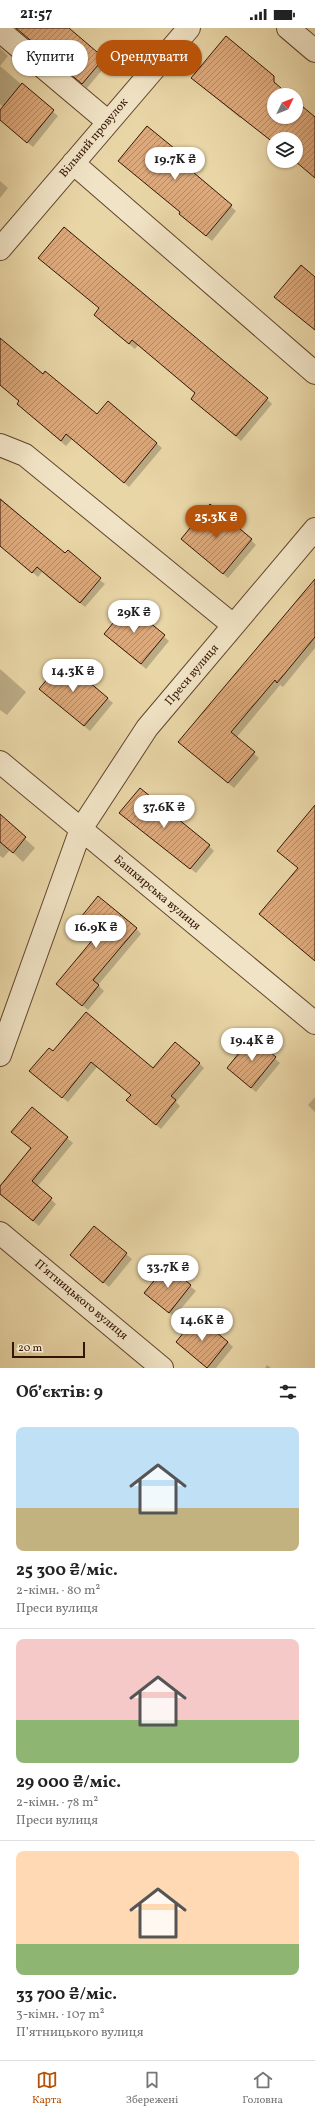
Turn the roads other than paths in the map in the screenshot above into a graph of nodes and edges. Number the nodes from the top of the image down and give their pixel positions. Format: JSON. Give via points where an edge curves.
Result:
{"nodes":[{"id":1,"x":189,"y":28,"type":"edge"},
{"id":2,"x":288,"y":28,"type":"edge"},
{"id":3,"x":0,"y":31,"type":"edge"},
{"id":4,"x":315,"y":51,"type":"edge"},
{"id":5,"x":108,"y":121,"type":"junction"},
{"id":6,"x":73,"y":163,"type":"junction"},
{"id":7,"x":0,"y":249,"type":"edge"},
{"id":8,"x":315,"y":373,"type":"edge"},
{"id":9,"x":0,"y":445,"type":"edge"},
{"id":10,"x":313,"y":536,"type":"edge"},
{"id":11,"x":233,"y":626,"type":"junction"},
{"id":12,"x":0,"y":762,"type":"edge"},
{"id":13,"x":80,"y":829,"type":"junction"},
{"id":14,"x":315,"y":1023,"type":"edge"},
{"id":15,"x":0,"y":1055,"type":"edge"},
{"id":16,"x":0,"y":1233,"type":"edge"},
{"id":17,"x":162,"y":1368,"type":"edge"}],
"edges":[{"from":1,"to":5,"type":"street","name":"Вільний провулок"},
{"from":2,"to":4,"type":"street"},
{"from":3,"to":5,"type":"street"},
{"from":5,"to":6,"type":"street","name":"Вільний провулок"},
{"from":6,"to":7,"type":"street","name":"Вільний провулок"},
{"from":6,"to":8,"type":"street"},
{"from":9,"to":11,"type":"street","via":[[26,455]]},
{"from":10,"to":11,"type":"street","name":"Преси вулиця"},
{"from":11,"to":13,"type":"street","name":"Преси вулиця","via":[[147,728]]},
{"from":12,"to":13,"type":"street","name":"Башкирська вулиця"},
{"from":13,"to":14,"type":"street","name":"Башкирська вулиця"},
{"from":13,"to":15,"type":"street","name":"Преси вулиця"},
{"from":16,"to":17,"type":"street","name":"П’ятницького вулиця"}]}
